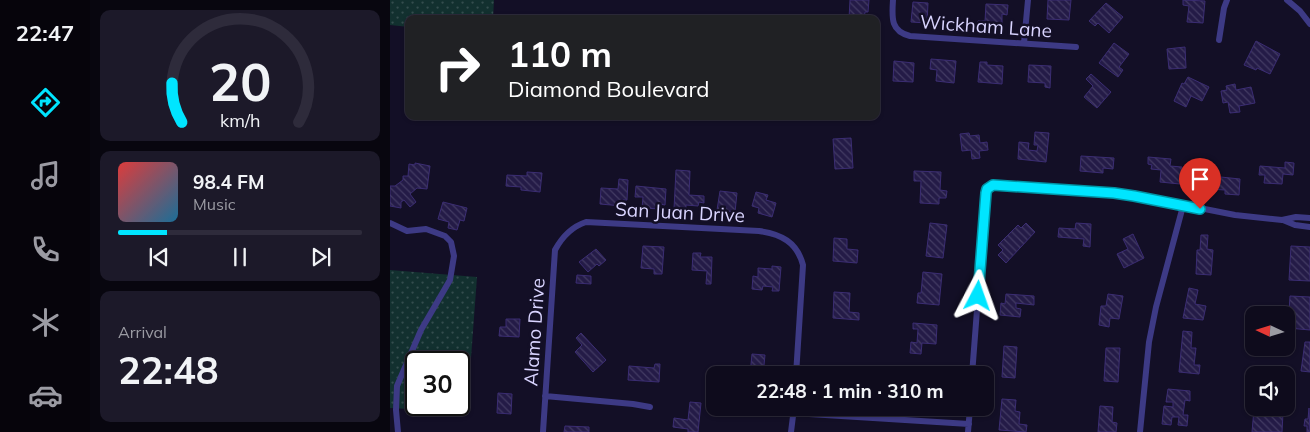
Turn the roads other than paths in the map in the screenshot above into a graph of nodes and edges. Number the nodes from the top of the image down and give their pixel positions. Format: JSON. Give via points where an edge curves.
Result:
{"nodes":[{"id":1,"x":893,"y":0,"type":"edge"},
{"id":2,"x":1028,"y":0,"type":"edge"},
{"id":3,"x":1227,"y":0,"type":"edge"},
{"id":4,"x":1287,"y":0,"type":"edge"},
{"id":5,"x":1309,"y":20,"type":"edge"},
{"id":6,"x":1220,"y":40,"type":"dead end"},
{"id":7,"x":1024,"y":43,"type":"junction"},
{"id":8,"x":1076,"y":48,"type":"dead end"},
{"id":9,"x":1183,"y":206,"type":"junction"},
{"id":10,"x":1310,"y":218,"type":"edge"},
{"id":11,"x":1282,"y":220,"type":"junction"},
{"id":12,"x":390,"y":223,"type":"edge"},
{"id":13,"x":1310,"y":227,"type":"edge"},
{"id":14,"x":564,"y":236,"type":"joint"},
{"id":15,"x":797,"y":366,"type":"edge"},
{"id":16,"x":973,"y":366,"type":"edge"},
{"id":17,"x":545,"y":396,"type":"junction"},
{"id":18,"x":650,"y":407,"type":"dead end"},
{"id":19,"x":793,"y":416,"type":"edge"},
{"id":20,"x":868,"y":416,"type":"edge"},
{"id":21,"x":969,"y":416,"type":"edge"},
{"id":22,"x":968,"y":424,"type":"junction"},
{"id":23,"x":398,"y":432,"type":"edge"},
{"id":24,"x":542,"y":432,"type":"edge"},
{"id":25,"x":792,"y":432,"type":"edge"},
{"id":26,"x":968,"y":432,"type":"edge"},
{"id":27,"x":1140,"y":432,"type":"edge"}],
"edges":[{"from":1,"to":7,"type":"street","name":"Wickham Lane","via":[[892,16],[901,34]]},
{"from":2,"to":7,"type":"street"},
{"from":3,"to":6,"type":"street"},
{"from":4,"to":5,"type":"street"},
{"from":7,"to":8,"type":"street","name":"Wickham Lane"},
{"from":9,"to":11,"type":"street"},
{"from":9,"to":16,"type":"street","via":[[1095,191],[989,187]]},
{"from":9,"to":27,"type":"street","via":[[1149,342]]},
{"from":10,"to":11,"type":"street"},
{"from":11,"to":13,"type":"street","via":[[1295,226]]},
{"from":12,"to":23,"type":"street","via":[[407,231],[426,229],[445,236],[451,242],[454,256],[450,280],[421,330],[397,386]]},
{"from":14,"to":15,"type":"street","name":"San Juan Drive","via":[[578,225],[594,222],[759,232],[782,237],[794,247],[803,265]]},
{"from":14,"to":17,"type":"street","name":"Alamo Drive","via":[[554,258]]},
{"from":17,"to":18,"type":"street"},
{"from":17,"to":24,"type":"street","name":"Alamo Drive"},
{"from":19,"to":25,"type":"street"},
{"from":20,"to":22,"type":"street"},
{"from":21,"to":22,"type":"street"},
{"from":22,"to":26,"type":"street"}]}
